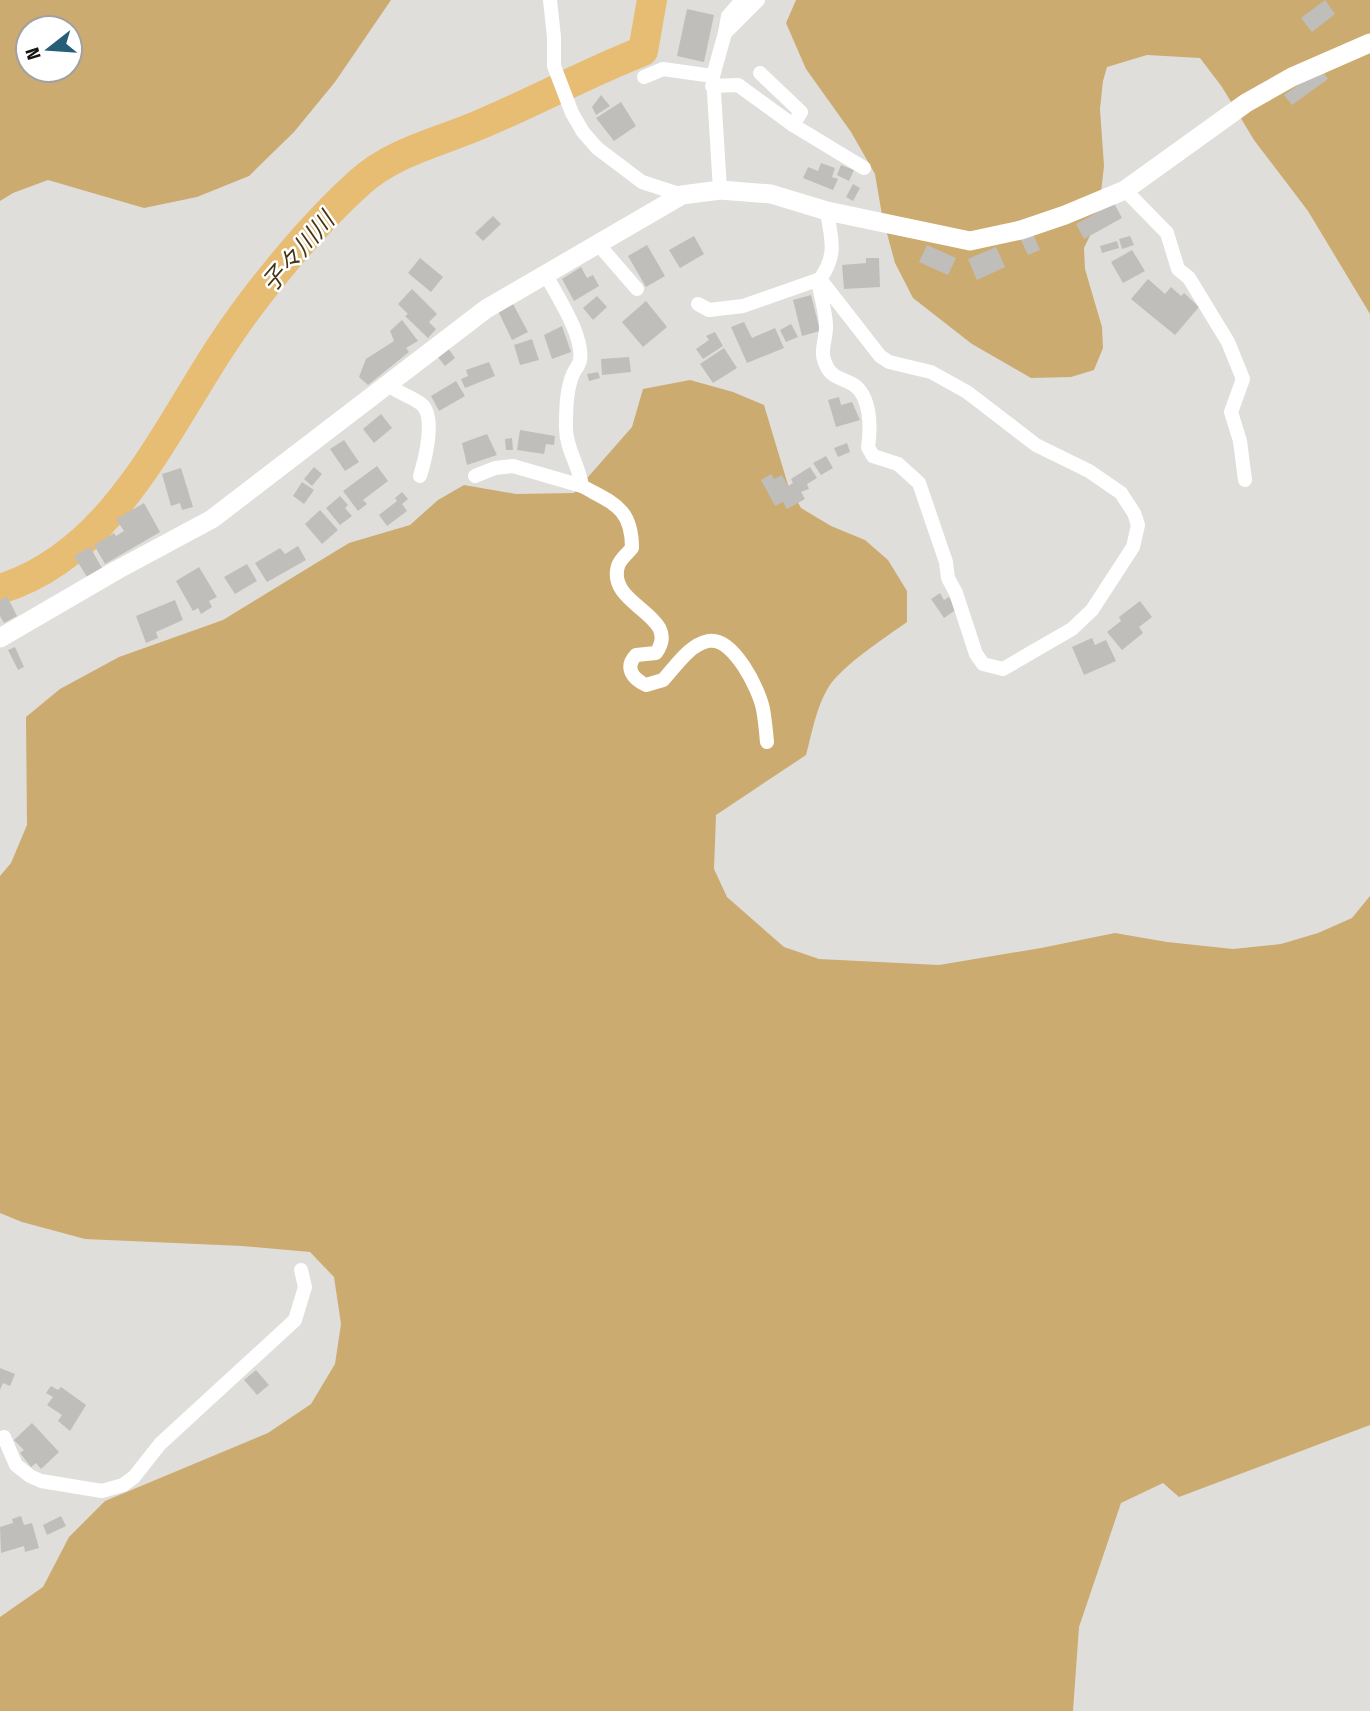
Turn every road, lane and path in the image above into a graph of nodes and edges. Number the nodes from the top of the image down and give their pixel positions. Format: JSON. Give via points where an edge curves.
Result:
{"nodes":[{"id":1,"x":550,"y":0,"type":"edge"},
{"id":2,"x":742,"y":0,"type":"edge"},
{"id":3,"x":758,"y":0,"type":"edge"},
{"id":4,"x":725,"y":33,"type":"junction"},
{"id":5,"x":1370,"y":43,"type":"edge"},
{"id":6,"x":760,"y":73,"type":"dead end"},
{"id":7,"x":644,"y":77,"type":"dead end"},
{"id":8,"x":713,"y":81,"type":"junction"},
{"id":9,"x":793,"y":125,"type":"junction"},
{"id":10,"x":864,"y":168,"type":"dead end"},
{"id":11,"x":719,"y":190,"type":"junction"},
{"id":12,"x":1125,"y":190,"type":"junction"},
{"id":13,"x":682,"y":195,"type":"junction"},
{"id":14,"x":827,"y":211,"type":"junction"},
{"id":15,"x":598,"y":244,"type":"junction"},
{"id":16,"x":546,"y":275,"type":"junction"},
{"id":17,"x":819,"y":280,"type":"junction"},
{"id":18,"x":637,"y":289,"type":"dead end"},
{"id":19,"x":698,"y":304,"type":"dead end"},
{"id":20,"x":387,"y":384,"type":"junction"},
{"id":21,"x":420,"y":476,"type":"dead end"},
{"id":22,"x":475,"y":476,"type":"dead end"},
{"id":23,"x":1245,"y":480,"type":"dead end"},
{"id":24,"x":582,"y":486,"type":"junction"},
{"id":25,"x":0,"y":638,"type":"edge"},
{"id":26,"x":767,"y":742,"type":"dead end"},
{"id":27,"x":301,"y":1270,"type":"dead end"},
{"id":28,"x":0,"y":1439,"type":"edge"}],
"edges":[{"from":1,"to":13,"type":"street","via":[[554,66],[583,132],[642,182]]},
{"from":2,"to":4,"type":"street","via":[[728,16]]},
{"from":3,"to":4,"type":"street"},
{"from":4,"to":8,"type":"street"},
{"from":5,"to":12,"type":"street","via":[[1246,103]]},
{"from":6,"to":9,"type":"street","via":[[801,112]]},
{"from":7,"to":8,"type":"street","via":[[663,69]]},
{"from":8,"to":9,"type":"street","via":[[738,85]]},
{"from":8,"to":11,"type":"street"},
{"from":9,"to":10,"type":"street"},
{"from":11,"to":13,"type":"street"},
{"from":11,"to":14,"type":"street","via":[[771,194]]},
{"from":12,"to":14,"type":"street","via":[[1021,230],[970,241]]},
{"from":12,"to":23,"type":"street","via":[[1167,233],[1178,269],[1189,278],[1228,342],[1243,379],[1231,412]]},
{"from":13,"to":15,"type":"street"},
{"from":14,"to":17,"type":"street","via":[[832,258]]},
{"from":15,"to":16,"type":"street"},
{"from":15,"to":18,"type":"street"},
{"from":16,"to":20,"type":"street","via":[[486,309]]},
{"from":16,"to":24,"type":"street","via":[[576,333],[581,353],[567,399],[566,429]]},
{"from":17,"to":17,"type":"street","via":[[826,328],[821,349],[827,369],[859,390],[871,425],[868,447],[873,456],[898,464],[919,483],[948,578],[983,664],[1003,669],[1072,629],[1092,610],[1133,547],[1138,525],[1121,493],[1036,445],[967,392],[932,372],[880,356]]},
{"from":17,"to":19,"type":"street","via":[[743,306],[709,310]]},
{"from":20,"to":21,"type":"street","via":[[426,410],[428,451]]},
{"from":20,"to":25,"type":"street","via":[[212,519]]},
{"from":22,"to":24,"type":"street","via":[[513,466]]},
{"from":24,"to":26,"type":"street","via":[[625,514],[632,548],[618,566],[618,582],[629,600],[660,629],[660,649],[631,660],[633,677],[646,685],[657,683],[691,649],[706,641],[724,643],[745,667],[763,706]]},
{"from":27,"to":28,"type":"street","via":[[305,1287],[295,1320],[160,1444],[123,1485],[102,1491],[41,1481],[16,1465],[4,1437]]}]}
